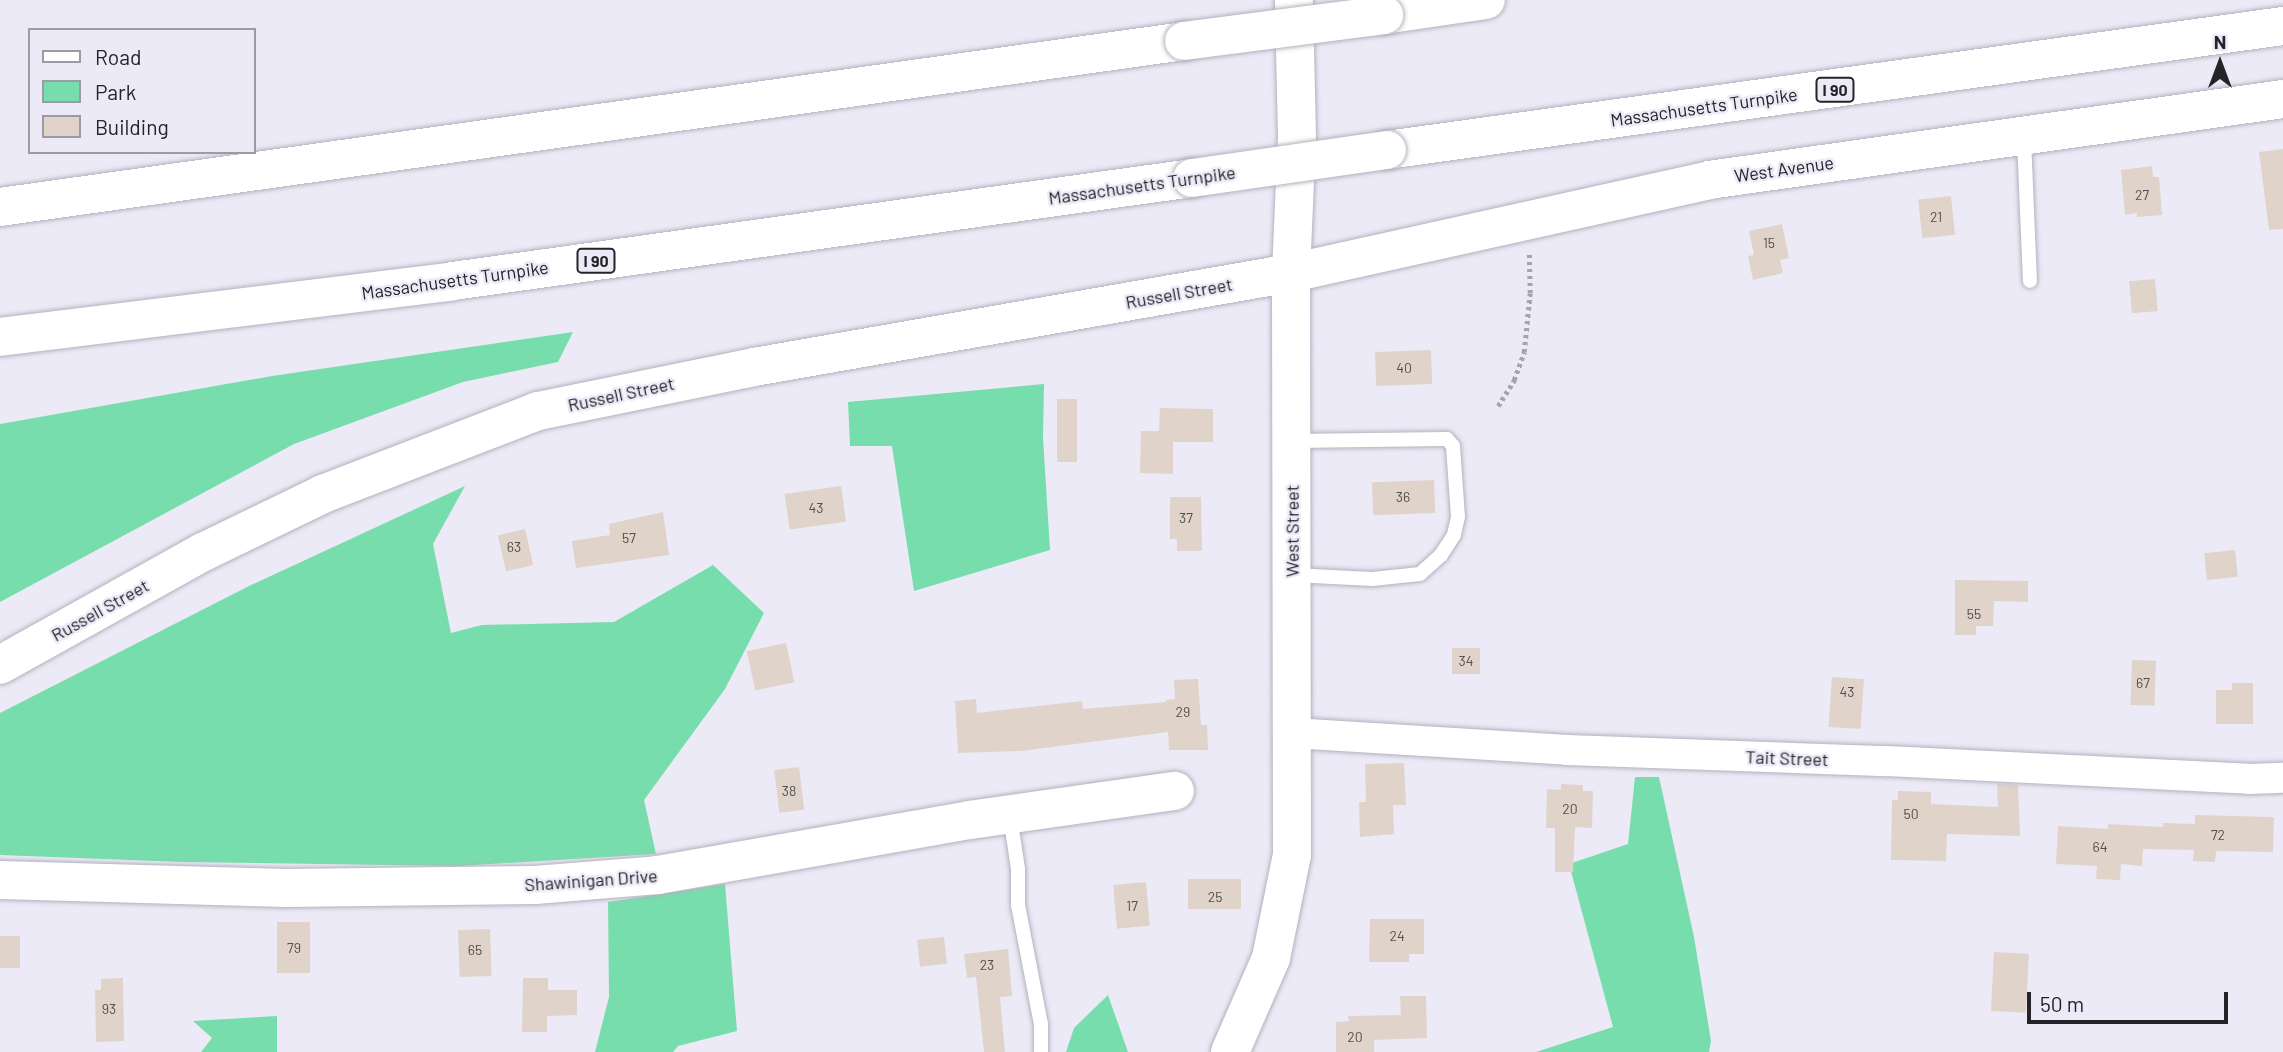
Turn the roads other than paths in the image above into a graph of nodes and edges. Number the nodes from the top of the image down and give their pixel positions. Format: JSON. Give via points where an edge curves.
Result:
{"nodes":[{"id":1,"x":1294,"y":0,"type":"edge"},
{"id":2,"x":1486,"y":0,"type":"edge"},
{"id":3,"x":2283,"y":26,"type":"edge"},
{"id":4,"x":2283,"y":99,"type":"edge"},
{"id":5,"x":2023,"y":137,"type":"junction"},
{"id":6,"x":0,"y":207,"type":"edge"},
{"id":7,"x":1291,"y":273,"type":"junction"},
{"id":8,"x":2030,"y":281,"type":"dead end"},
{"id":9,"x":0,"y":337,"type":"edge"},
{"id":10,"x":1292,"y":441,"type":"junction"},
{"id":11,"x":1292,"y":575,"type":"junction"},
{"id":12,"x":0,"y":665,"type":"edge"},
{"id":13,"x":1292,"y":733,"type":"junction"},
{"id":14,"x":2283,"y":778,"type":"edge"},
{"id":15,"x":1175,"y":791,"type":"dead end"},
{"id":16,"x":1010,"y":814,"type":"junction"},
{"id":17,"x":0,"y":880,"type":"edge"},
{"id":18,"x":1041,"y":1052,"type":"edge"},
{"id":19,"x":1230,"y":1052,"type":"edge"}],
"edges":[{"from":1,"to":7,"type":"main road","name":"West Street","via":[[1297,137]]},
{"from":2,"to":6,"type":"main road","bridge":true},
{"from":3,"to":9,"type":"main road","name":"Massachusetts Turnpike","number":"I 90","bridge":true,"via":[[453,281]]},
{"from":4,"to":5,"type":"main road","name":"West Avenue"},
{"from":5,"to":7,"type":"main road","name":"West Avenue","via":[[1709,180]]},
{"from":5,"to":8,"type":"lane"},
{"from":7,"to":10,"type":"main road","name":"West Street"},
{"from":7,"to":12,"type":"main road","name":"Russell Street","via":[[754,367],[538,411],[323,494],[203,552]]},
{"from":10,"to":11,"type":"main road","name":"West Street"},
{"from":10,"to":11,"type":"lane","via":[[1447,439],[1454,446],[1458,517],[1454,535],[1441,555],[1420,574],[1372,579]]},
{"from":11,"to":13,"type":"main road","name":"West Street"},
{"from":13,"to":14,"type":"street","name":"Tait Street","via":[[1567,750]]},
{"from":13,"to":19,"type":"main road","name":"West Street","via":[[1289,868],[1272,958]]},
{"from":15,"to":16,"type":"main road","name":"Shawinigan Drive"},
{"from":16,"to":17,"type":"main road","name":"Shawinigan Drive","via":[[659,875],[535,885],[285,888]]},
{"from":16,"to":18,"type":"lane","via":[[1018,905],[1041,1024]]}]}
